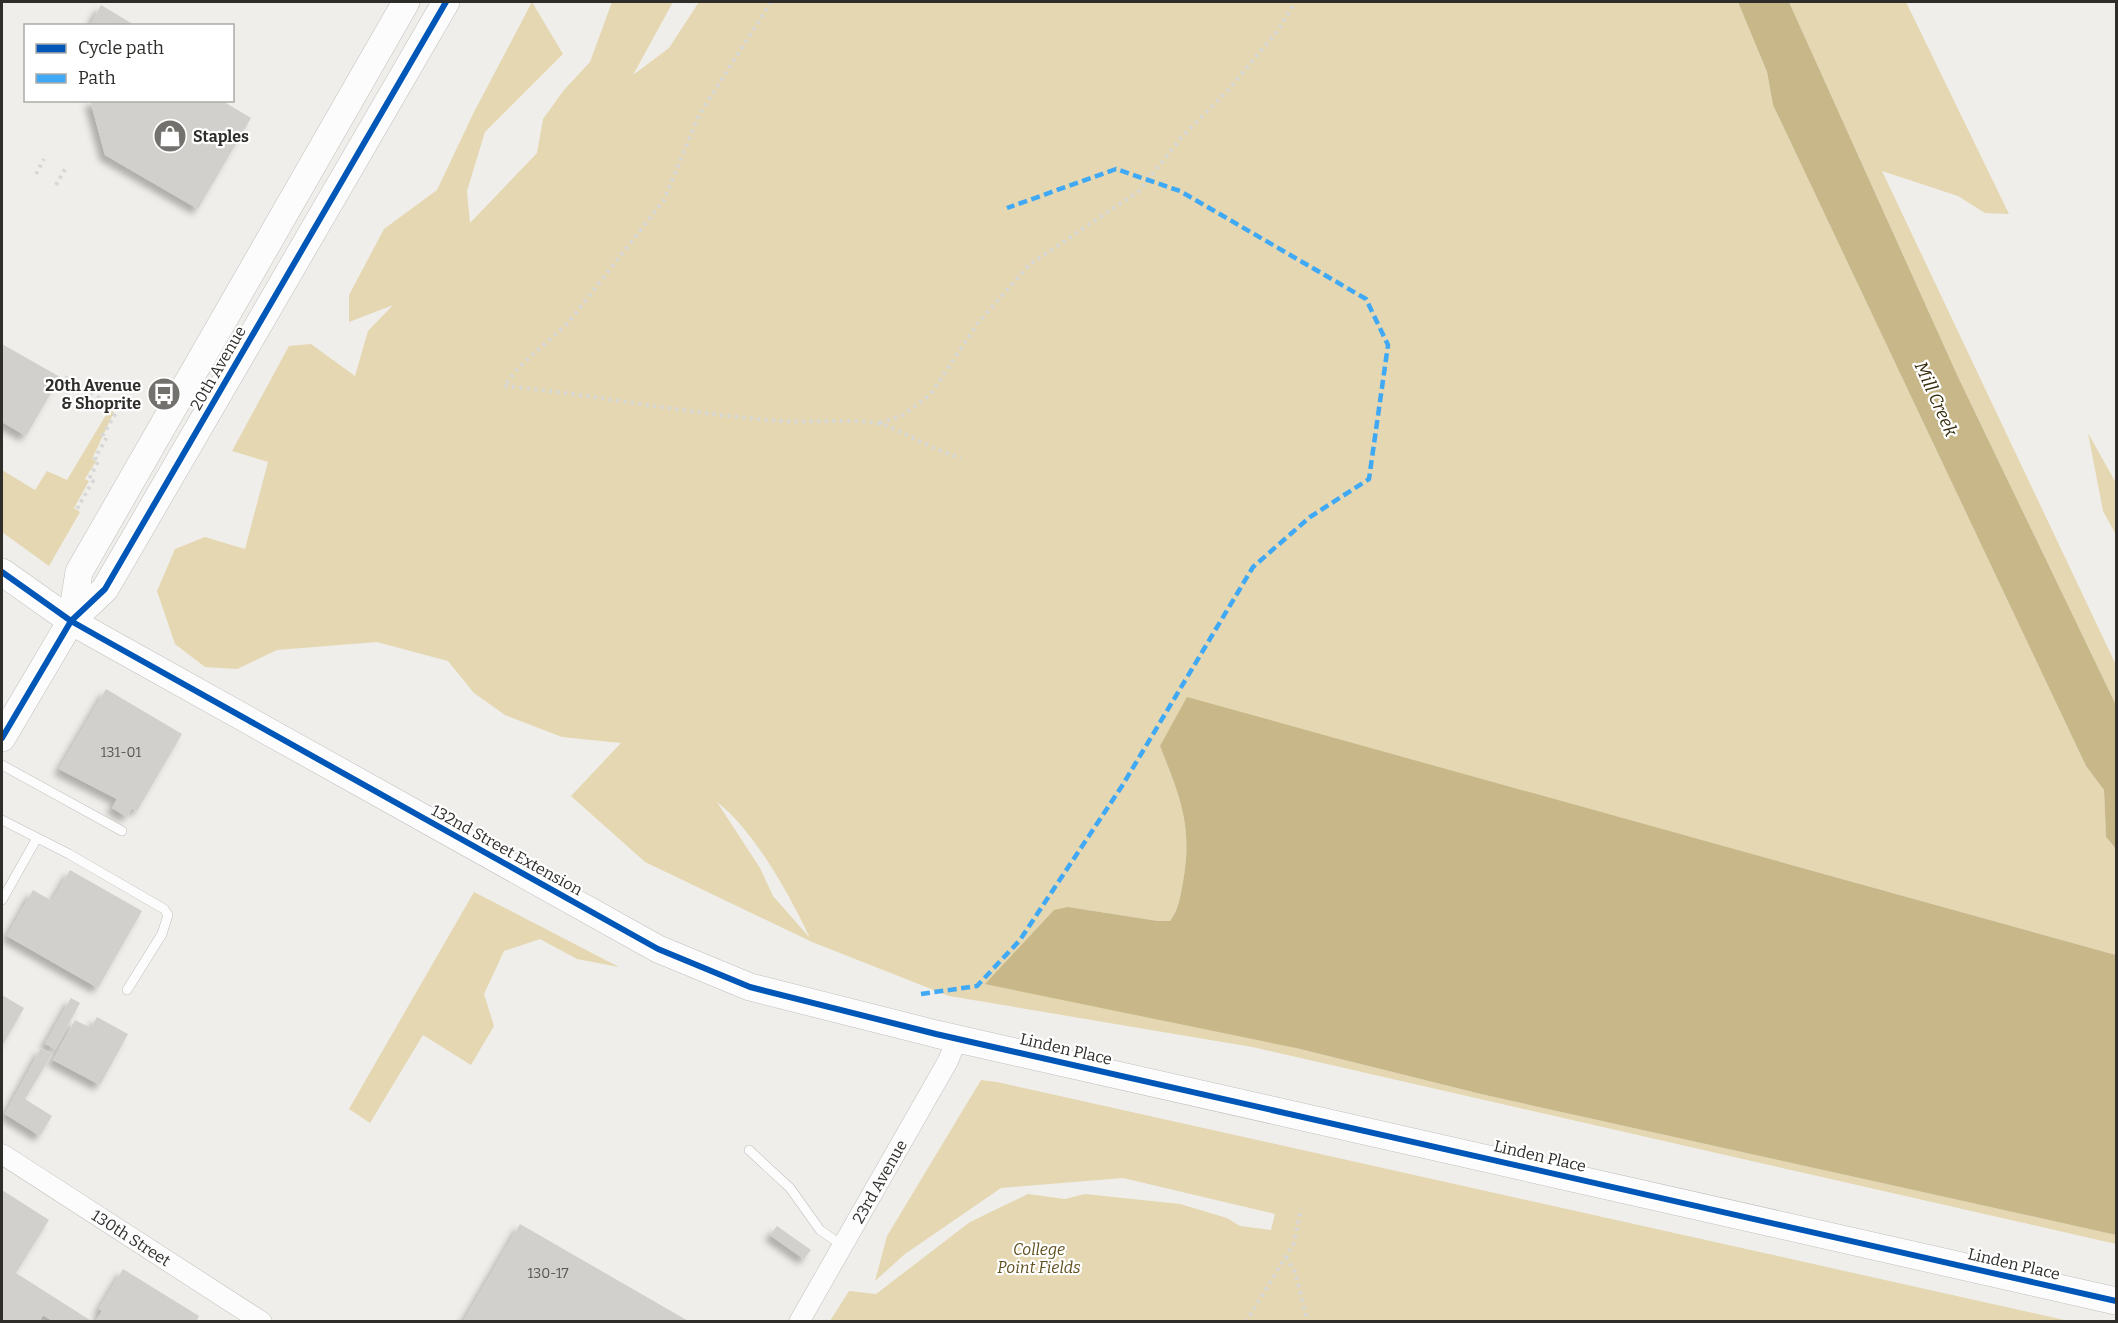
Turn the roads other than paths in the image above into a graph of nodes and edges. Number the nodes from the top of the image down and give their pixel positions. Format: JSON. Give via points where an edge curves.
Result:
{"nodes":[{"id":1,"x":406,"y":2,"type":"edge"},
{"id":2,"x":446,"y":2,"type":"edge"},
{"id":3,"x":2,"y":572,"type":"edge"},
{"id":4,"x":71,"y":621,"type":"junction"},
{"id":5,"x":2,"y":738,"type":"edge"},
{"id":6,"x":2,"y":765,"type":"edge"},
{"id":7,"x":2,"y":820,"type":"edge"},
{"id":8,"x":122,"y":831,"type":"dead end"},
{"id":9,"x":37,"y":838,"type":"junction"},
{"id":10,"x":2,"y":900,"type":"edge"},
{"id":11,"x":128,"y":990,"type":"dead end"},
{"id":12,"x":957,"y":1038,"type":"junction"},
{"id":13,"x":749,"y":1150,"type":"dead end"},
{"id":14,"x":2,"y":1154,"type":"edge"},
{"id":15,"x":843,"y":1246,"type":"junction"},
{"id":16,"x":2116,"y":1301,"type":"edge"},
{"id":17,"x":262,"y":1322,"type":"edge"},
{"id":18,"x":799,"y":1322,"type":"edge"}],
"edges":[{"from":1,"to":4,"type":"street","name":"20th Avenue","via":[[79,572]]},
{"from":2,"to":4,"type":"street","name":"20th Avenue","via":[[105,589]]},
{"from":3,"to":4,"type":"street","name":"132nd Street Extension"},
{"from":4,"to":5,"type":"street","name":"20th Avenue"},
{"from":4,"to":12,"type":"street","name":"132nd Street Extension","via":[[658,949],[750,987]]},
{"from":6,"to":8,"type":"lane"},
{"from":7,"to":9,"type":"lane"},
{"from":9,"to":10,"type":"lane"},
{"from":9,"to":11,"type":"lane","via":[[142,896],[168,915],[162,934]]},
{"from":12,"to":15,"type":"street","name":"23rd Avenue","via":[[948,1061]]},
{"from":12,"to":16,"type":"street","name":"Linden Place"},
{"from":13,"to":15,"type":"lane","via":[[790,1188],[820,1230]]},
{"from":14,"to":17,"type":"street","name":"130th Street"},
{"from":15,"to":18,"type":"street","name":"23rd Avenue"}]}
